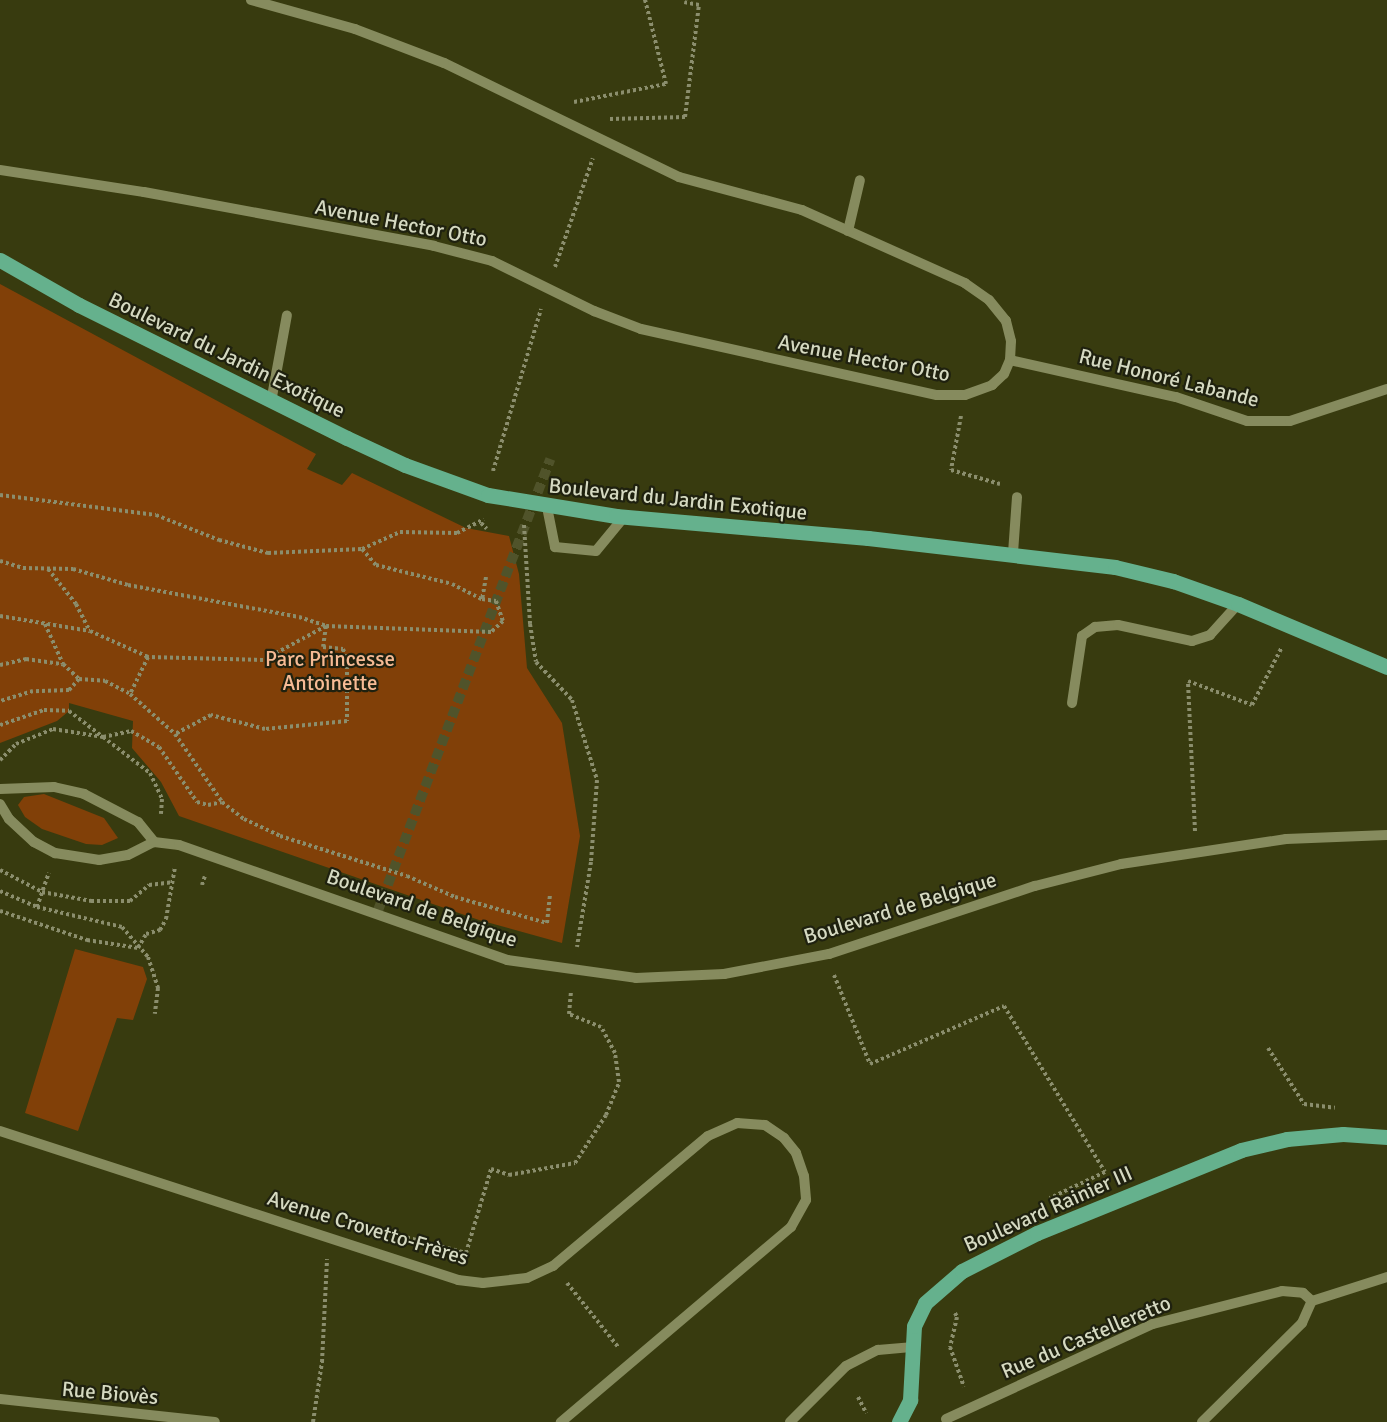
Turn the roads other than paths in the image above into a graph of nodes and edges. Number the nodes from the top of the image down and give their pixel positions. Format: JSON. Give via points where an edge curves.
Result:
{"nodes":[{"id":1,"x":251,"y":0,"type":"edge"},
{"id":2,"x":0,"y":170,"type":"edge"},
{"id":3,"x":860,"y":180,"type":"dead end"},
{"id":4,"x":848,"y":231,"type":"junction"},
{"id":5,"x":0,"y":260,"type":"edge"},
{"id":6,"x":287,"y":315,"type":"dead end"},
{"id":7,"x":1010,"y":360,"type":"junction"},
{"id":8,"x":1387,"y":389,"type":"edge"},
{"id":9,"x":272,"y":402,"type":"junction"},
{"id":10,"x":1017,"y":497,"type":"dead end"},
{"id":11,"x":547,"y":507,"type":"junction"},
{"id":12,"x":624,"y":517,"type":"junction"},
{"id":13,"x":1013,"y":553,"type":"junction"},
{"id":14,"x":1238,"y":604,"type":"junction"},
{"id":15,"x":1387,"y":667,"type":"edge"},
{"id":16,"x":1072,"y":703,"type":"dead end"},
{"id":17,"x":0,"y":789,"type":"edge"},
{"id":18,"x":0,"y":804,"type":"edge"},
{"id":19,"x":1387,"y":835,"type":"edge"},
{"id":20,"x":154,"y":842,"type":"junction"},
{"id":21,"x":0,"y":1131,"type":"edge"},
{"id":22,"x":1387,"y":1137,"type":"edge"},
{"id":23,"x":1387,"y":1277,"type":"edge"},
{"id":24,"x":1312,"y":1301,"type":"junction"},
{"id":25,"x":911,"y":1347,"type":"junction"},
{"id":26,"x":1,"y":1402,"type":"edge"},
{"id":27,"x":946,"y":1419,"type":"dead end"},
{"id":28,"x":215,"y":1422,"type":"edge"},
{"id":29,"x":561,"y":1422,"type":"edge"},
{"id":30,"x":790,"y":1422,"type":"edge"},
{"id":31,"x":899,"y":1422,"type":"edge"},
{"id":32,"x":1203,"y":1422,"type":"edge"}],
"edges":[{"from":1,"to":4,"type":"street","via":[[399,45],[512,93],[600,142],[679,177],[802,210]]},
{"from":2,"to":7,"type":"street","name":"Avenue Hector Otto","via":[[133,189],[434,246],[492,261],[594,311],[641,328],[937,395],[965,395],[992,385]]},
{"from":3,"to":4,"type":"street"},
{"from":4,"to":7,"type":"street","via":[[965,284],[989,300],[1006,321]]},
{"from":5,"to":9,"type":"main road","name":"Boulevard du Jardin Exotique"},
{"from":6,"to":9,"type":"street"},
{"from":7,"to":8,"type":"street","name":"Rue Honoré Labande","via":[[1176,398],[1247,421],[1290,420]]},
{"from":9,"to":11,"type":"main road","name":"Boulevard du Jardin Exotique","via":[[405,465],[522,503]]},
{"from":10,"to":13,"type":"street"},
{"from":11,"to":12,"type":"main road","name":"Boulevard du Jardin Exotique"},
{"from":11,"to":12,"type":"street","via":[[555,547],[596,551]]},
{"from":12,"to":13,"type":"main road","name":"Boulevard du Jardin Exotique"},
{"from":13,"to":14,"type":"main road","name":"Boulevard du Jardin Exotique","via":[[1115,567],[1173,581]]},
{"from":14,"to":15,"type":"main road","name":"Boulevard du Jardin Exotique"},
{"from":14,"to":16,"type":"street","via":[[1210,635],[1192,641],[1118,625],[1095,627],[1082,636]]},
{"from":17,"to":20,"type":"street","via":[[54,787],[84,794],[138,822]]},
{"from":18,"to":20,"type":"street","via":[[9,819],[34,842],[55,853],[99,860],[128,855]]},
{"from":19,"to":20,"type":"street","name":"Boulevard de Belgique","via":[[1286,839],[1121,864],[1035,886],[829,954],[724,974],[636,978],[507,960],[179,845]]},
{"from":21,"to":29,"type":"street","name":"Avenue Crovetto-Frères","via":[[458,1280],[504,1282],[527,1278],[553,1266],[708,1136],[737,1123],[765,1125],[796,1152],[804,1176],[806,1200],[791,1227]]},
{"from":22,"to":25,"type":"main road","name":"Boulevard Rainier III","via":[[1343,1134],[1287,1139],[1241,1150],[1037,1233],[948,1279],[925,1303],[914,1326]]},
{"from":23,"to":24,"type":"street"},
{"from":24,"to":27,"type":"street","name":"Rue du Castelleretto","via":[[1303,1293],[1282,1291],[1153,1324]]},
{"from":24,"to":32,"type":"street","via":[[1302,1323]]},
{"from":25,"to":30,"type":"street","via":[[878,1350],[846,1366]]},
{"from":25,"to":31,"type":"main road","name":"Boulevard Rainier III","via":[[910,1400]]},
{"from":26,"to":28,"type":"street","name":"Rue Biovès"}]}
